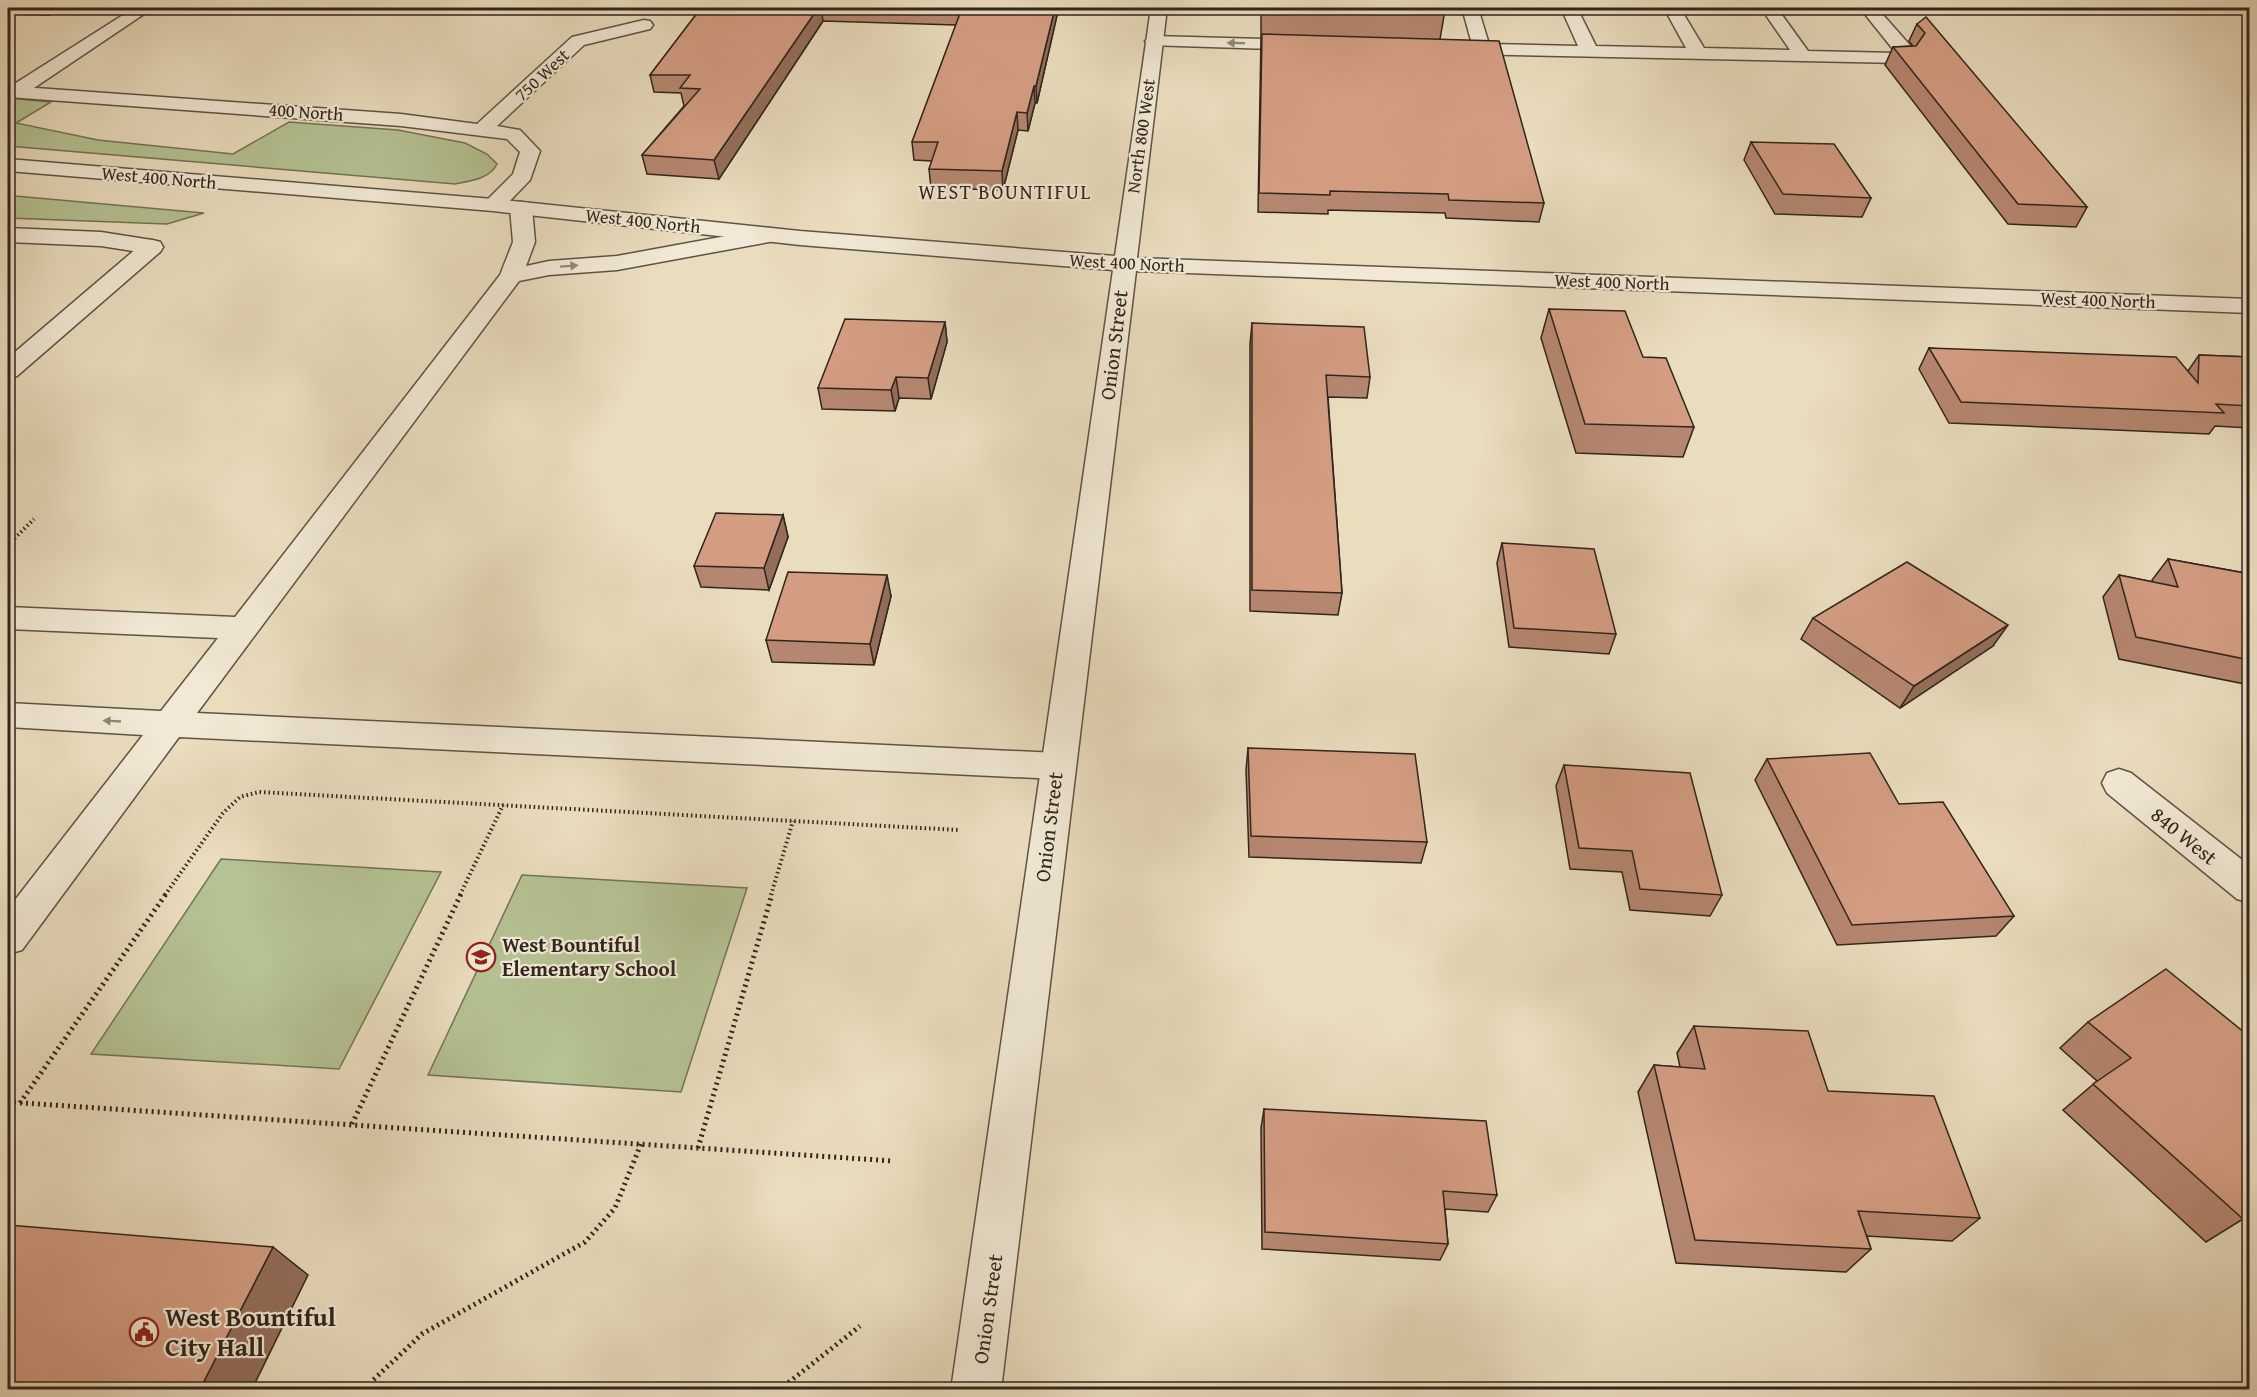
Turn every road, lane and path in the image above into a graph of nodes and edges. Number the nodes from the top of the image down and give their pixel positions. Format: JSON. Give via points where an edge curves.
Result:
{"nodes":[{"id":1,"x":145,"y":8,"type":"edge"},
{"id":2,"x":1159,"y":8,"type":"edge"},
{"id":3,"x":1470,"y":8,"type":"edge"},
{"id":4,"x":1569,"y":8,"type":"edge"},
{"id":5,"x":1672,"y":8,"type":"edge"},
{"id":6,"x":1769,"y":8,"type":"edge"},
{"id":7,"x":1868,"y":8,"type":"edge"},
{"id":8,"x":644,"y":25,"type":"dead end"},
{"id":9,"x":1154,"y":41,"type":"junction"},
{"id":10,"x":1321,"y":45,"type":"edge"},
{"id":11,"x":1448,"y":48,"type":"edge"},
{"id":12,"x":1482,"y":49,"type":"junction"},
{"id":13,"x":1589,"y":51,"type":"junction"},
{"id":14,"x":1698,"y":54,"type":"junction"},
{"id":15,"x":1803,"y":56,"type":"junction"},
{"id":16,"x":11,"y":92,"type":"edge"},
{"id":17,"x":482,"y":130,"type":"junction"},
{"id":18,"x":8,"y":165,"type":"edge"},
{"id":19,"x":493,"y":205,"type":"junction"},
{"id":20,"x":521,"y":208,"type":"junction"},
{"id":21,"x":8,"y":235,"type":"edge"},
{"id":22,"x":769,"y":235,"type":"junction"},
{"id":23,"x":1124,"y":264,"type":"junction"},
{"id":24,"x":511,"y":276,"type":"junction"},
{"id":25,"x":2250,"y":306,"type":"edge"},
{"id":26,"x":8,"y":371,"type":"edge"},
{"id":27,"x":34,"y":519,"type":"dead end"},
{"id":28,"x":8,"y":545,"type":"edge"},
{"id":29,"x":8,"y":618,"type":"edge"},
{"id":30,"x":243,"y":628,"type":"junction"},
{"id":31,"x":8,"y":715,"type":"edge"},
{"id":32,"x":170,"y":724,"type":"junction"},
{"id":33,"x":1057,"y":766,"type":"junction"},
{"id":34,"x":2119,"y":783,"type":"dead end"},
{"id":35,"x":503,"y":805,"type":"junction"},
{"id":36,"x":793,"y":821,"type":"junction"},
{"id":37,"x":960,"y":830,"type":"dead end"},
{"id":38,"x":2250,"y":888,"type":"edge"},
{"id":39,"x":8,"y":938,"type":"edge"},
{"id":40,"x":8,"y":1102,"type":"edge"},
{"id":41,"x":20,"y":1102,"type":"junction"},
{"id":42,"x":352,"y":1124,"type":"junction"},
{"id":43,"x":641,"y":1144,"type":"junction"},
{"id":44,"x":698,"y":1148,"type":"junction"},
{"id":45,"x":893,"y":1161,"type":"dead end"},
{"id":46,"x":860,"y":1326,"type":"dead end"},
{"id":47,"x":368,"y":1389,"type":"edge"},
{"id":48,"x":779,"y":1389,"type":"edge"},
{"id":49,"x":976,"y":1389,"type":"edge"}],
"edges":[{"from":1,"to":16,"type":"street"},
{"from":2,"to":9,"type":"street","name":"North 800 West"},
{"from":3,"to":12,"type":"street"},
{"from":4,"to":13,"type":"street"},
{"from":5,"to":14,"type":"street"},
{"from":6,"to":15,"type":"street"},
{"from":7,"to":15,"type":"street","via":[[1906,51],[1901,58]]},
{"from":8,"to":17,"type":"street","name":"750 West","via":[[578,41]]},
{"from":10,"to":9,"type":"street","one_way":true},
{"from":9,"to":23,"type":"street","name":"North 800 West"},
{"from":11,"to":12,"type":"street"},
{"from":12,"to":13,"type":"street"},
{"from":13,"to":14,"type":"street"},
{"from":14,"to":15,"type":"street"},
{"from":16,"to":17,"type":"street","name":"400 North","via":[[400,120]]},
{"from":17,"to":19,"type":"street","name":"400 North","via":[[513,134],[530,152],[523,176]]},
{"from":18,"to":19,"type":"street","name":"West 400 North"},
{"from":19,"to":20,"type":"street","name":"West 400 North"},
{"from":20,"to":22,"type":"street","name":"West 400 North"},
{"from":20,"to":24,"type":"street","via":[[524,242]]},
{"from":21,"to":26,"type":"street","via":[[102,239],[152,248]]},
{"from":22,"to":23,"type":"street","name":"West 400 North"},
{"from":24,"to":22,"type":"street","one_way":true,"via":[[549,268],[617,263]]},
{"from":23,"to":25,"type":"street","name":"West 400 North"},
{"from":23,"to":33,"type":"street","name":"Onion Street"},
{"from":24,"to":30,"type":"street"},
{"from":27,"to":28,"type":"path"},
{"from":29,"to":30,"type":"street"},
{"from":30,"to":32,"type":"street"},
{"from":32,"to":31,"type":"street","one_way":true},
{"from":32,"to":33,"type":"street"},
{"from":32,"to":39,"type":"street"},
{"from":33,"to":49,"type":"street","name":"Onion Street"},
{"from":34,"to":38,"type":"street","name":"840 West"},
{"from":35,"to":36,"type":"path"},
{"from":35,"to":41,"type":"path","via":[[259,792],[240,797],[223,813]]},
{"from":35,"to":42,"type":"path"},
{"from":36,"to":37,"type":"path"},
{"from":36,"to":44,"type":"path"},
{"from":40,"to":41,"type":"path"},
{"from":41,"to":42,"type":"path"},
{"from":42,"to":43,"type":"path"},
{"from":43,"to":44,"type":"path"},
{"from":43,"to":47,"type":"path","via":[[615,1208],[585,1242],[422,1334]]},
{"from":44,"to":45,"type":"path"},
{"from":46,"to":48,"type":"path"}]}
